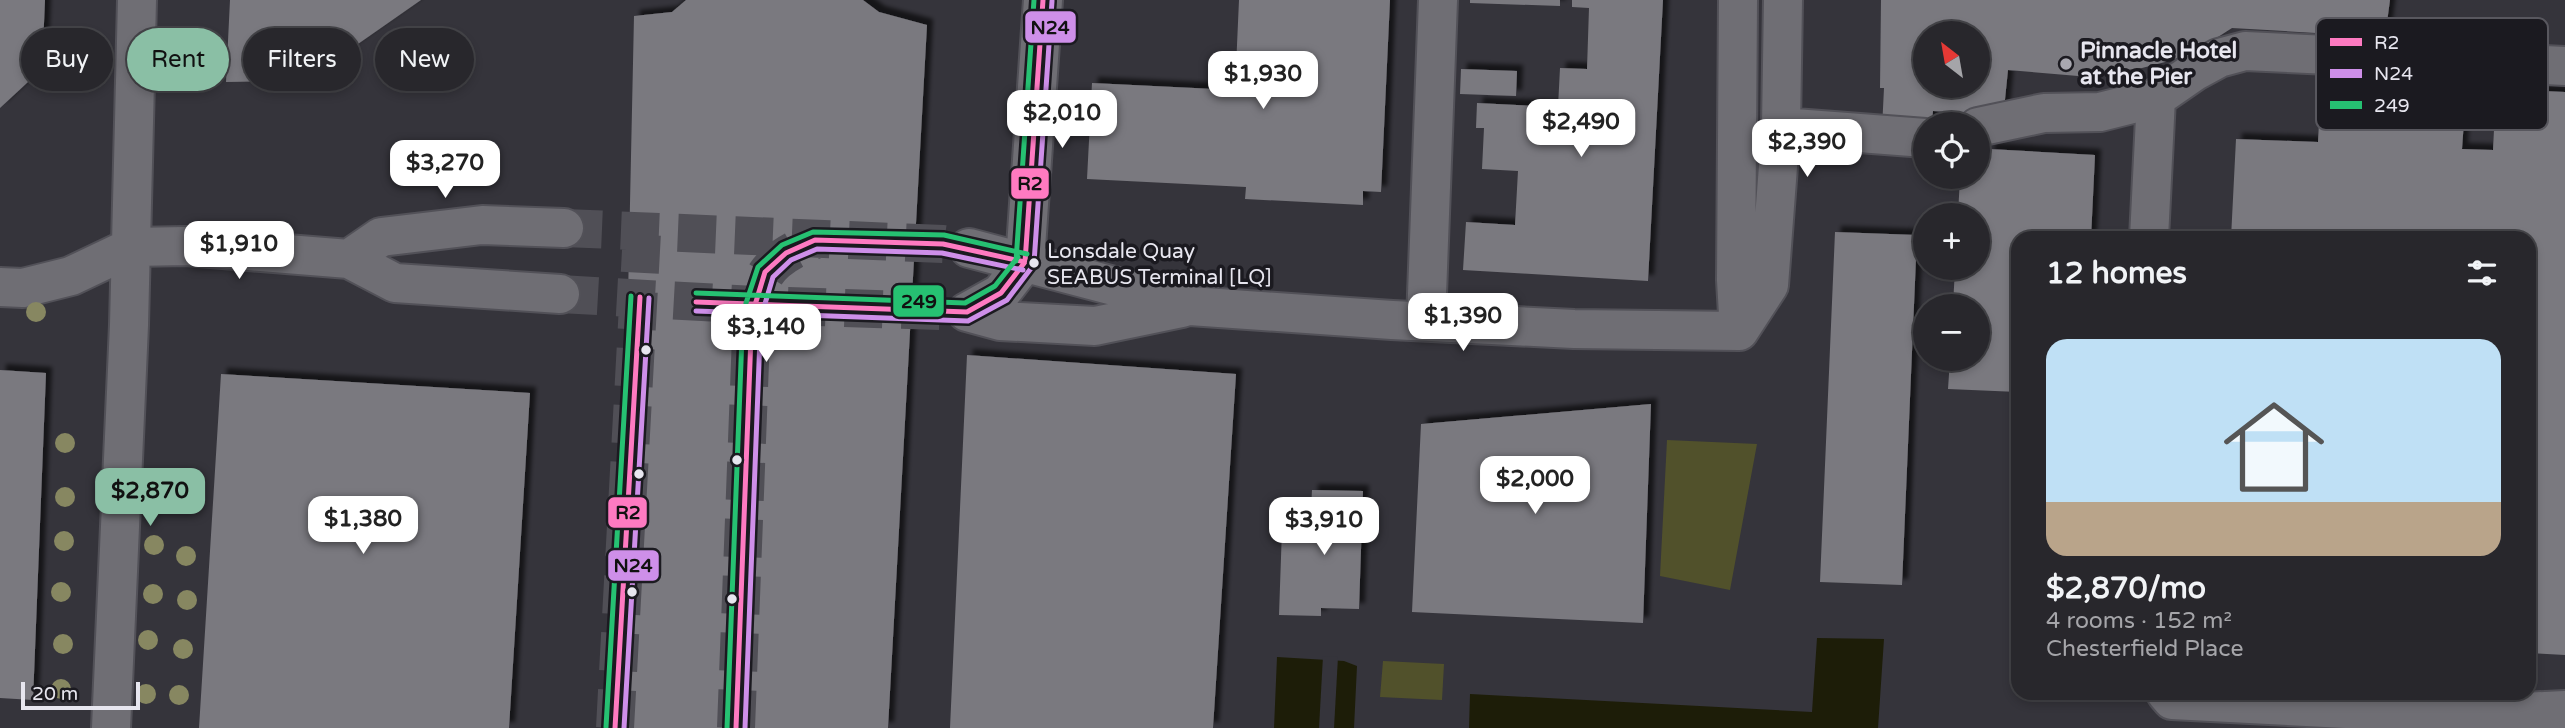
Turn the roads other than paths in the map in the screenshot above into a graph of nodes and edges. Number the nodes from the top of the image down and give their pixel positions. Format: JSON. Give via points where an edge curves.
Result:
{"nodes":[{"id":1,"x":137,"y":0,"type":"edge"},
{"id":2,"x":1044,"y":0,"type":"edge"},
{"id":3,"x":1438,"y":0,"type":"edge"},
{"id":4,"x":1738,"y":0,"type":"edge"},
{"id":5,"x":1783,"y":0,"type":"edge"},
{"id":6,"x":2316,"y":54,"type":"edge"},
{"id":7,"x":2156,"y":98,"type":"junction"},
{"id":8,"x":1990,"y":124,"type":"edge"},
{"id":9,"x":1781,"y":127,"type":"junction"},
{"id":10,"x":1913,"y":137,"type":"edge"},
{"id":11,"x":565,"y":228,"type":"tunnel mouth"},
{"id":12,"x":2149,"y":231,"type":"edge"},
{"id":13,"x":132,"y":247,"type":"junction"},
{"id":14,"x":969,"y":248,"type":"tunnel mouth"},
{"id":15,"x":349,"y":259,"type":"junction"},
{"id":16,"x":1025,"y":262,"type":"junction"},
{"id":17,"x":0,"y":287,"type":"edge"},
{"id":18,"x":560,"y":294,"type":"tunnel mouth"},
{"id":19,"x":1189,"y":306,"type":"junction"},
{"id":20,"x":1426,"y":321,"type":"junction"},
{"id":21,"x":1738,"y":331,"type":"junction"},
{"id":22,"x":2172,"y":700,"type":"edge"},
{"id":23,"x":2565,"y":710,"type":"edge"},
{"id":24,"x":111,"y":728,"type":"edge"}],
"edges":[{"from":1,"to":13,"type":"street"},
{"from":2,"to":16,"type":"street"},
{"from":3,"to":20,"type":"street"},
{"from":4,"to":21,"type":"street"},
{"from":5,"to":9,"type":"street"},
{"from":6,"to":7,"type":"street","via":[[2245,51],[2219,58]]},
{"from":7,"to":8,"type":"street","via":[[2100,112],[2045,113]]},
{"from":7,"to":12,"type":"street"},
{"from":9,"to":10,"type":"street"},
{"from":9,"to":21,"type":"street","via":[[1769,285]]},
{"from":11,"to":15,"type":"street","via":[[482,225],[381,237]]},
{"from":13,"to":15,"type":"street","via":[[186,246]]},
{"from":13,"to":17,"type":"street","via":[[71,276],[23,288]]},
{"from":13,"to":24,"type":"street"},
{"from":14,"to":16,"type":"street"},
{"from":15,"to":18,"type":"street","via":[[395,283]]},
{"from":16,"to":19,"type":"street"},
{"from":16,"to":19,"type":"street","via":[[1001,293],[967,312],[1000,321],[1095,326]]},
{"from":19,"to":20,"type":"street"},
{"from":20,"to":21,"type":"street"},
{"from":22,"to":23,"type":"street","via":[[2461,715]]}]}
